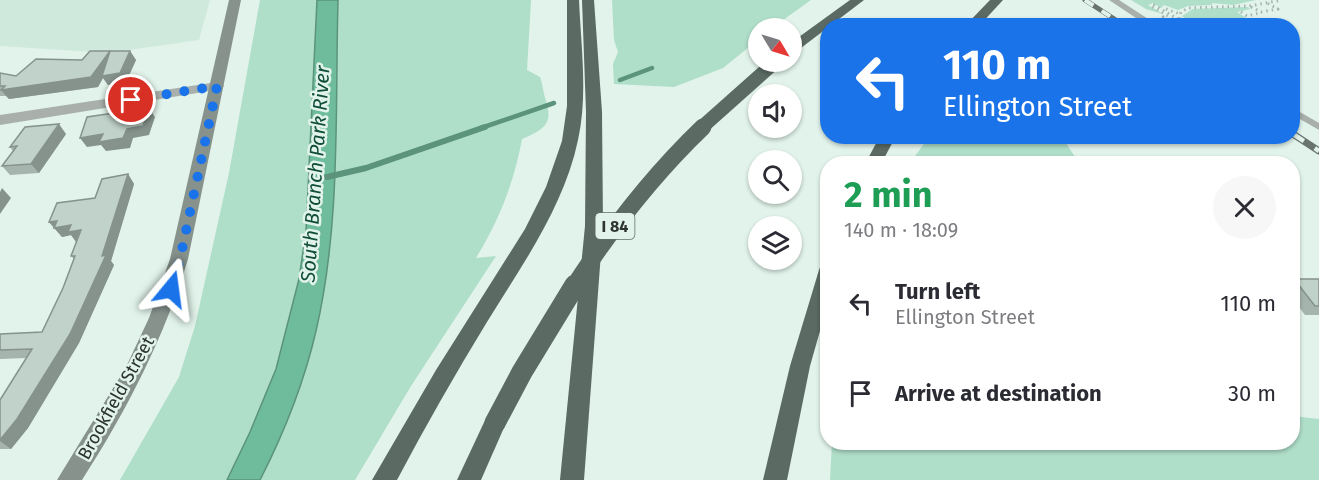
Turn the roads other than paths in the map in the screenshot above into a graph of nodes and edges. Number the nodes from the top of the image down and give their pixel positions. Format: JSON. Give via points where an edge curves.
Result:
{"nodes":[{"id":1,"x":235,"y":0,"type":"edge"},
{"id":2,"x":573,"y":0,"type":"edge"},
{"id":3,"x":588,"y":0,"type":"edge"},
{"id":4,"x":858,"y":0,"type":"edge"},
{"id":5,"x":997,"y":0,"type":"edge"},
{"id":6,"x":1113,"y":0,"type":"edge"},
{"id":7,"x":833,"y":18,"type":"edge"},
{"id":8,"x":979,"y":18,"type":"edge"},
{"id":9,"x":1142,"y":18,"type":"edge"},
{"id":10,"x":820,"y":28,"type":"edge"},
{"id":11,"x":802,"y":41,"type":"edge"},
{"id":12,"x":763,"y":72,"type":"edge"},
{"id":13,"x":217,"y":86,"type":"junction"},
{"id":14,"x":1300,"y":115,"type":"edge"},
{"id":15,"x":1,"y":121,"type":"edge"},
{"id":16,"x":1319,"y":127,"type":"edge"},
{"id":17,"x":820,"y":297,"type":"edge"},
{"id":18,"x":69,"y":480,"type":"edge"},
{"id":19,"x":384,"y":480,"type":"edge"},
{"id":20,"x":469,"y":480,"type":"edge"},
{"id":21,"x":572,"y":480,"type":"edge"},
{"id":22,"x":775,"y":480,"type":"edge"}],
"edges":[{"from":1,"to":13,"type":"street","name":"Brookfield Street"},
{"from":2,"to":19,"type":"highway","via":[[574,107],[570,141],[560,174],[532,232]]},
{"from":3,"to":21,"type":"highway","via":[[594,209]]},
{"from":4,"to":7,"type":"highway"},
{"from":5,"to":8,"type":"highway"},
{"from":6,"to":9,"type":"lane"},
{"from":10,"to":11,"type":"highway"},
{"from":12,"to":20,"type":"highway","number":"I 84","bridge":true,"via":[[677,150],[631,206],[560,306],[495,423]]},
{"from":13,"to":15,"type":"street"},
{"from":13,"to":18,"type":"street","name":"Brookfield Street","via":[[180,259],[158,324],[119,401]]},
{"from":14,"to":16,"type":"lane"},
{"from":17,"to":22,"type":"highway","via":[[800,366]]}]}
